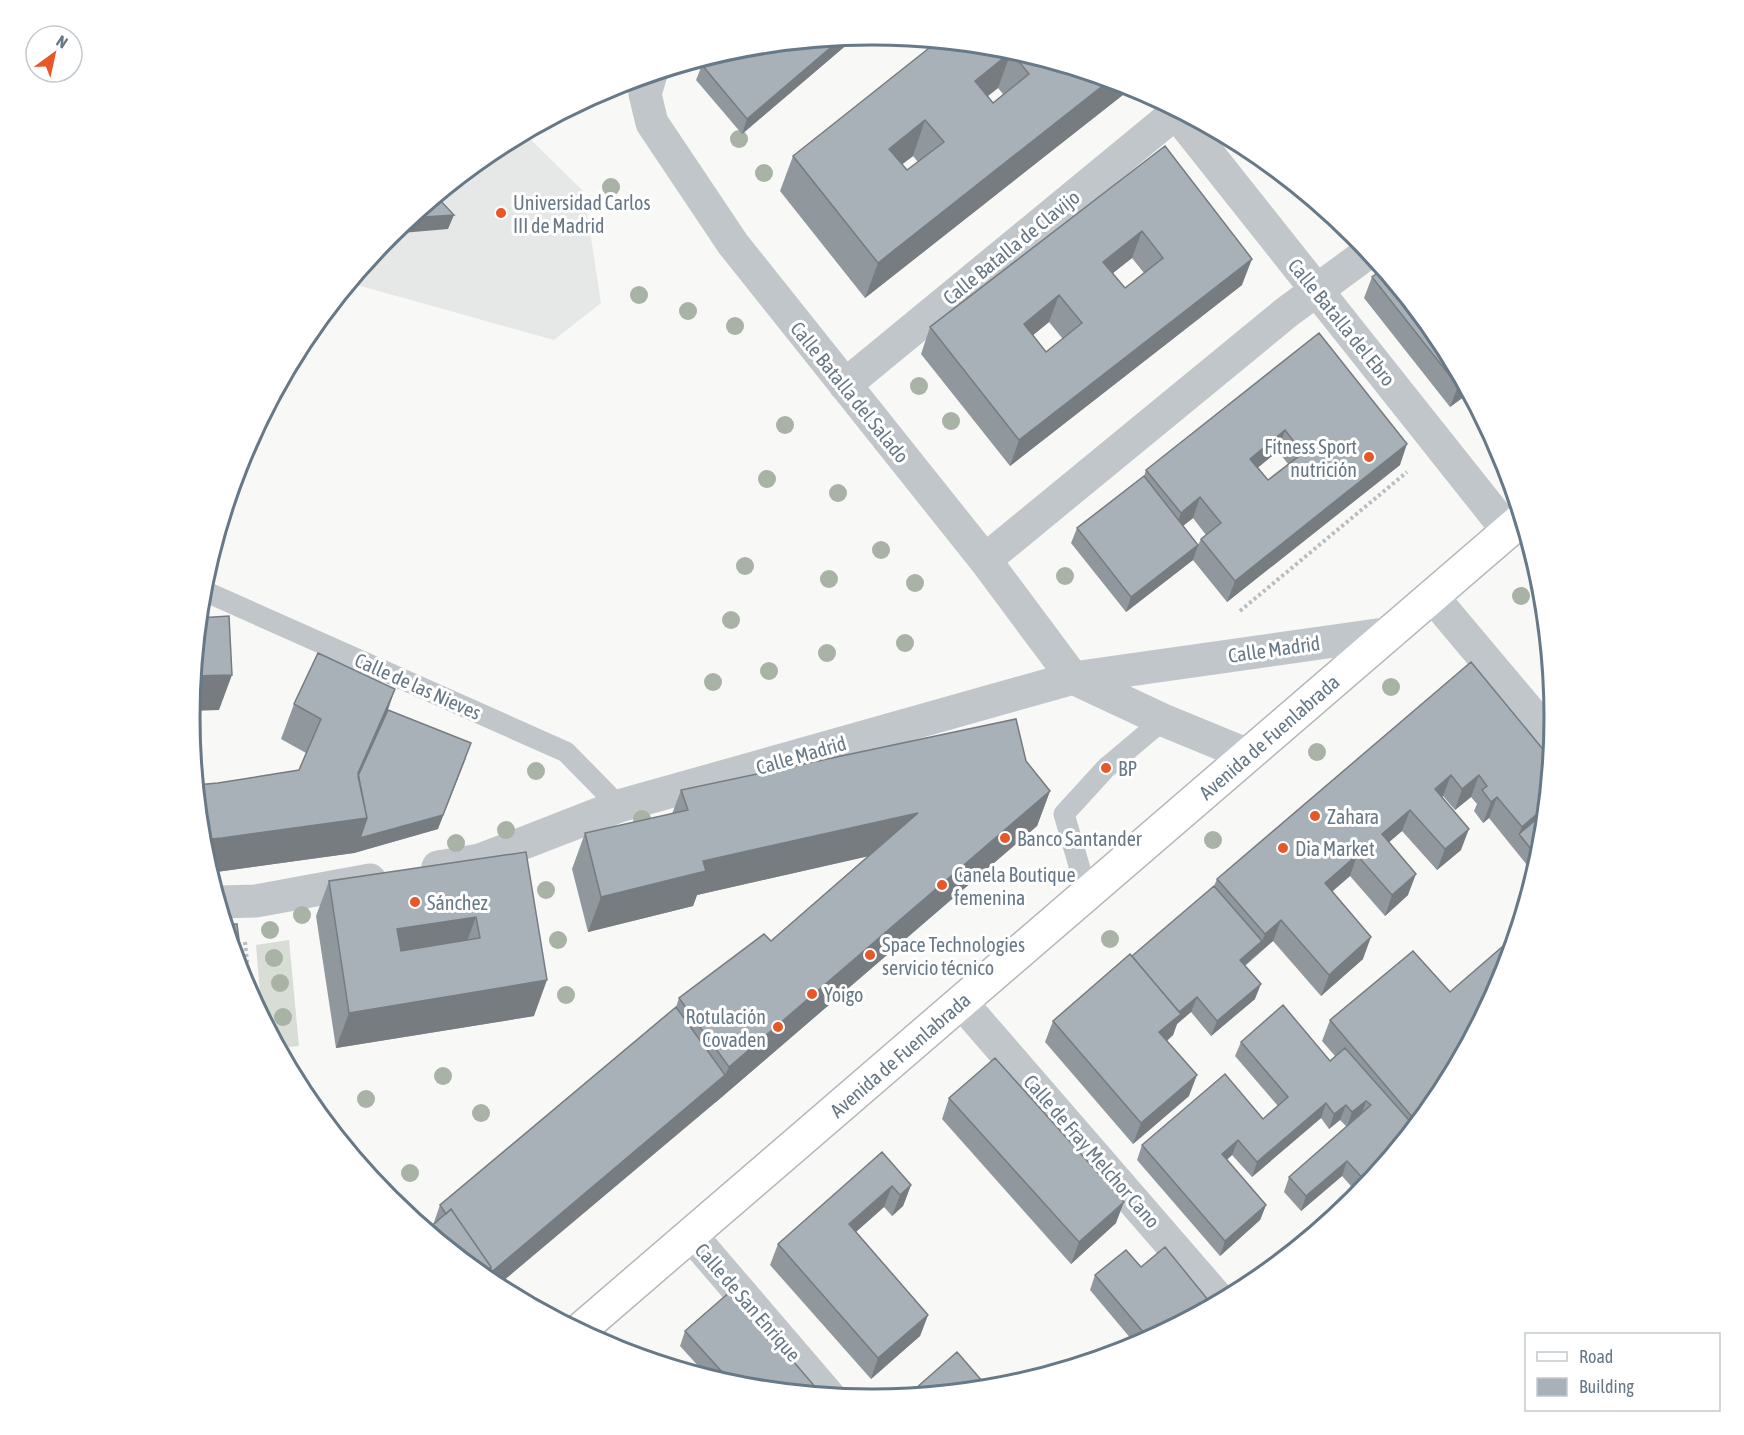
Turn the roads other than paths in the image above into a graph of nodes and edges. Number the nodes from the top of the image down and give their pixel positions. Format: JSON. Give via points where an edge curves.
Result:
{"nodes":[{"id":1,"x":648,"y":84,"type":"edge"},
{"id":2,"x":1172,"y":116,"type":"edge"},
{"id":3,"x":1185,"y":123,"type":"edge"},
{"id":4,"x":1362,"y":257,"type":"edge"},
{"id":5,"x":1316,"y":291,"type":"junction"},
{"id":6,"x":845,"y":385,"type":"junction"},
{"id":7,"x":1515,"y":525,"type":"edge"},
{"id":8,"x":985,"y":560,"type":"junction"},
{"id":9,"x":211,"y":594,"type":"edge"},
{"id":10,"x":1432,"y":596,"type":"junction"},
{"id":11,"x":1390,"y":633,"type":"junction"},
{"id":12,"x":1074,"y":678,"type":"junction"},
{"id":13,"x":1163,"y":720,"type":"junction"},
{"id":14,"x":1544,"y":729,"type":"edge"},
{"id":15,"x":1248,"y":755,"type":"junction"},
{"id":16,"x":619,"y":806,"type":"junction"},
{"id":17,"x":1087,"y":893,"type":"junction"},
{"id":18,"x":225,"y":902,"type":"edge"},
{"id":19,"x":962,"y":1002,"type":"junction"},
{"id":20,"x":691,"y":1235,"type":"junction"},
{"id":21,"x":1215,"y":1296,"type":"edge"},
{"id":22,"x":585,"y":1326,"type":"edge"},
{"id":23,"x":824,"y":1388,"type":"edge"}],
"edges":[{"from":1,"to":6,"type":"street","name":"Calle Batalla del Salado","via":[[652,123],[734,244]]},
{"from":2,"to":6,"type":"street","name":"Calle Batalla de Clavijo"},
{"from":3,"to":5,"type":"street","name":"Calle Batalla del Ebro"},
{"from":4,"to":5,"type":"street"},
{"from":5,"to":7,"type":"street","name":"Calle Batalla del Ebro"},
{"from":5,"to":8,"type":"street"},
{"from":6,"to":8,"type":"street","name":"Calle Batalla del Salado"},
{"from":7,"to":10,"type":"main road","name":"Avenida de Fuenlabrada"},
{"from":8,"to":12,"type":"street","name":"Calle Batalla del Salado"},
{"from":9,"to":16,"type":"lane","name":"Calle de las Nieves","via":[[566,752]]},
{"from":10,"to":11,"type":"main road","name":"Avenida de Fuenlabrada"},
{"from":10,"to":14,"type":"street"},
{"from":11,"to":12,"type":"street","name":"Calle Madrid"},
{"from":11,"to":15,"type":"main road","name":"Avenida de Fuenlabrada"},
{"from":12,"to":13,"type":"street"},
{"from":12,"to":16,"type":"street","name":"Calle Madrid"},
{"from":13,"to":15,"type":"street"},
{"from":13,"to":17,"type":"lane","via":[[1106,768],[1064,814]]},
{"from":15,"to":17,"type":"main road","name":"Avenida de Fuenlabrada"},
{"from":16,"to":18,"type":"street","name":"Calle Madrid","via":[[480,860],[256,901]]},
{"from":17,"to":19,"type":"main road","name":"Avenida de Fuenlabrada"},
{"from":19,"to":20,"type":"main road","name":"Avenida de Fuenlabrada"},
{"from":19,"to":21,"type":"street","name":"Calle de Fray Melchor Cano"},
{"from":20,"to":22,"type":"main road","name":"Avenida de Fuenlabrada"},
{"from":20,"to":23,"type":"street","name":"Calle de San Enrique"}]}
